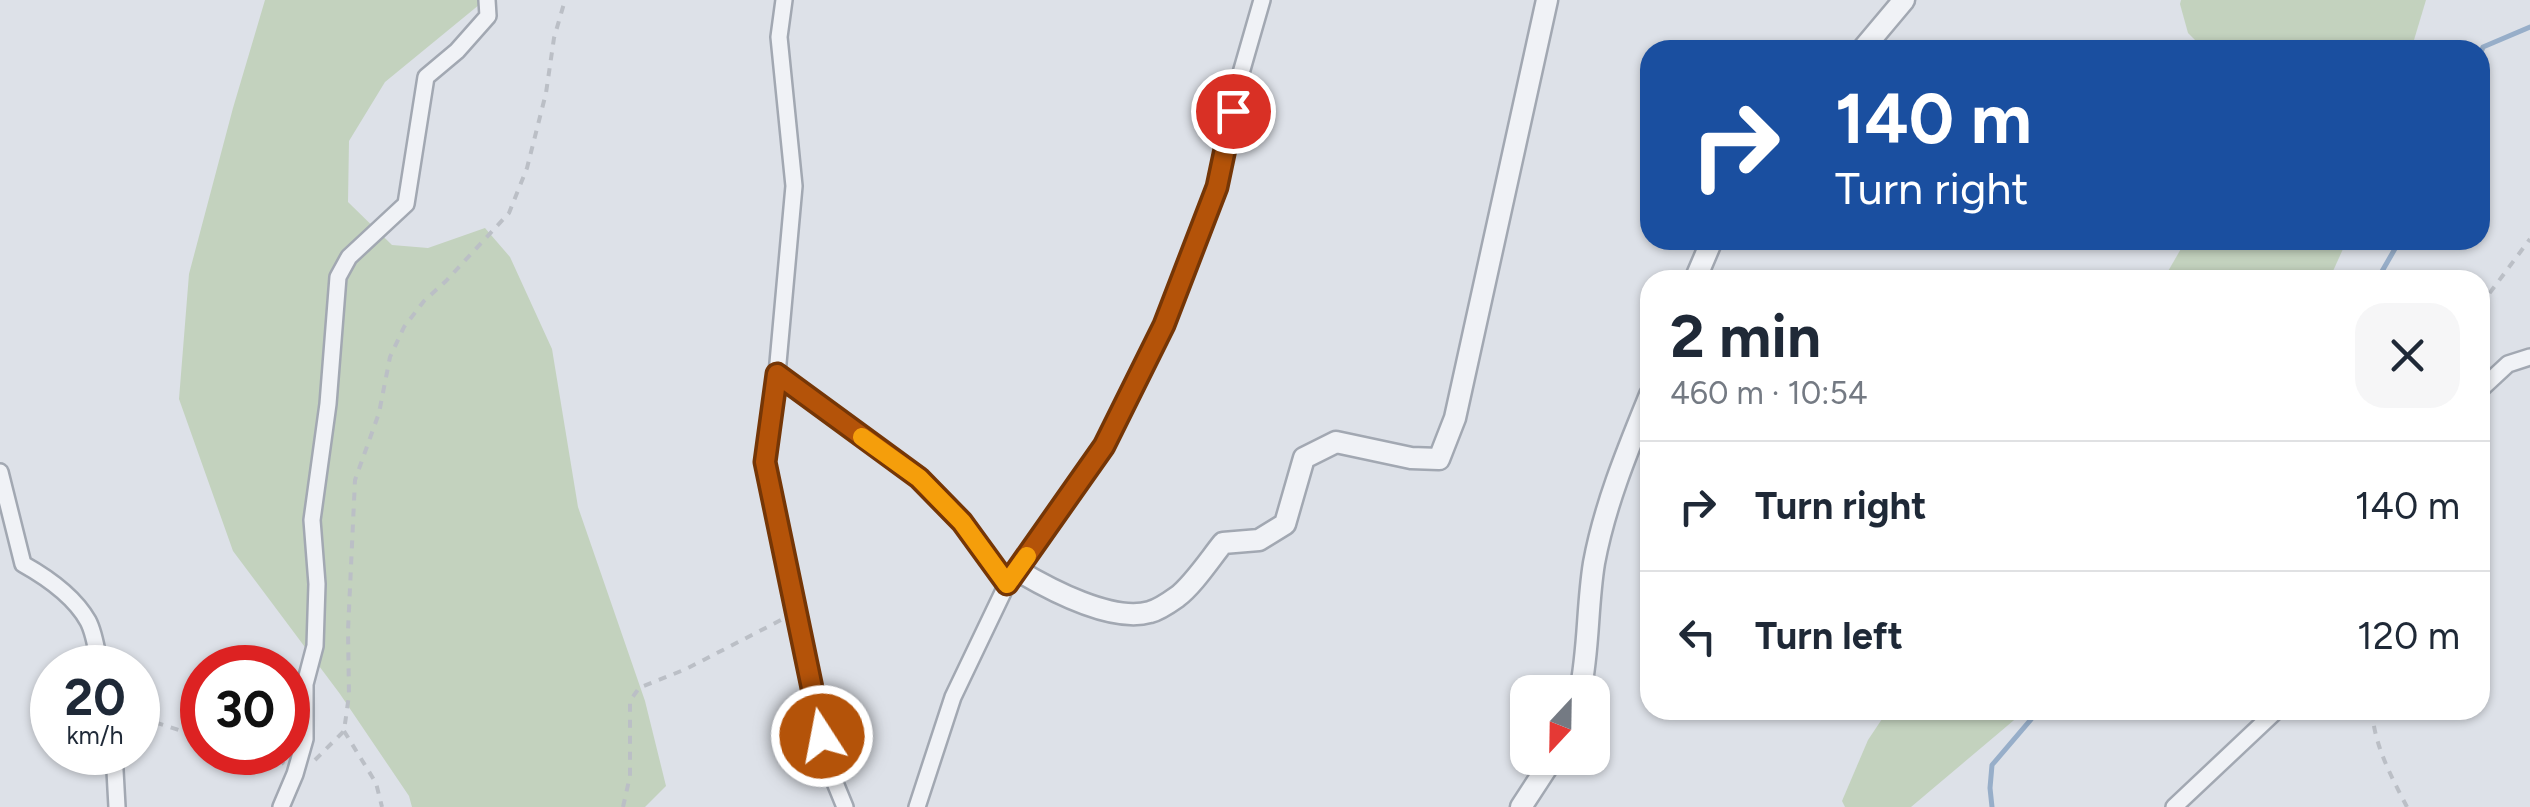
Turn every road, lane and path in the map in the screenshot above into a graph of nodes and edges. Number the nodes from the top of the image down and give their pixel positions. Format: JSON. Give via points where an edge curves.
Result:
{"nodes":[{"id":1,"x":487,"y":0,"type":"edge"},
{"id":2,"x":565,"y":0,"type":"edge"},
{"id":3,"x":784,"y":0,"type":"edge"},
{"id":4,"x":1262,"y":0,"type":"edge"},
{"id":5,"x":1548,"y":0,"type":"edge"},
{"id":6,"x":1904,"y":0,"type":"edge"},
{"id":7,"x":1870,"y":40,"type":"edge"},
{"id":8,"x":2530,"y":239,"type":"edge"},
{"id":9,"x":2490,"y":293,"type":"edge"},
{"id":10,"x":2530,"y":357,"type":"edge"},
{"id":11,"x":777,"y":374,"type":"junction"},
{"id":12,"x":2490,"y":381,"type":"edge"},
{"id":13,"x":1640,"y":420,"type":"edge"},
{"id":14,"x":0,"y":472,"type":"edge"},
{"id":15,"x":1012,"y":577,"type":"junction"},
{"id":16,"x":798,"y":611,"type":"junction"},
{"id":17,"x":95,"y":645,"type":"edge"},
{"id":18,"x":310,"y":665,"type":"edge"},
{"id":19,"x":1584,"y":675,"type":"edge"},
{"id":20,"x":2266,"y":720,"type":"edge"},
{"id":21,"x":2373,"y":720,"type":"edge"},
{"id":22,"x":344,"y":730,"type":"junction"},
{"id":23,"x":310,"y":764,"type":"edge"},
{"id":24,"x":115,"y":775,"type":"edge"},
{"id":25,"x":296,"y":775,"type":"edge"},
{"id":26,"x":1542,"y":775,"type":"edge"},
{"id":27,"x":117,"y":807,"type":"edge"},
{"id":28,"x":281,"y":807,"type":"edge"},
{"id":29,"x":382,"y":807,"type":"edge"},
{"id":30,"x":623,"y":807,"type":"edge"},
{"id":31,"x":845,"y":807,"type":"edge"},
{"id":32,"x":917,"y":807,"type":"edge"},
{"id":33,"x":1521,"y":807,"type":"edge"},
{"id":34,"x":2174,"y":807,"type":"edge"},
{"id":35,"x":2406,"y":807,"type":"edge"}],
"edges":[{"from":1,"to":18,"type":"street","via":[[488,16],[426,77],[406,204],[349,257],[338,277],[312,520],[317,584]]},
{"from":2,"to":22,"type":"path","via":[[527,168],[509,214],[404,326],[390,358],[355,480]]},
{"from":3,"to":11,"type":"street","via":[[780,37],[794,186]]},
{"from":4,"to":15,"type":"street","via":[[1217,187],[1164,325],[1104,446]]},
{"from":5,"to":15,"type":"street","via":[[1455,418],[1439,459],[1336,442],[1304,458],[1284,524],[1259,540],[1223,543],[1180,596],[1150,612],[1097,607]]},
{"from":6,"to":7,"type":"street"},
{"from":8,"to":9,"type":"path"},
{"from":10,"to":12,"type":"street","via":[[2508,364]]},
{"from":11,"to":15,"type":"street","via":[[919,478]]},
{"from":11,"to":16,"type":"street","via":[[765,462]]},
{"from":13,"to":19,"type":"street","via":[[1595,560]]},
{"from":14,"to":17,"type":"street","via":[[23,564],[73,601],[90,623]]},
{"from":15,"to":32,"type":"street","via":[[953,696]]},
{"from":16,"to":30,"type":"path","via":[[639,688],[630,701]]},
{"from":16,"to":31,"type":"street","via":[[829,768]]},
{"from":20,"to":34,"type":"street"},
{"from":21,"to":35,"type":"path"},
{"from":22,"to":23,"type":"path"},
{"from":22,"to":29,"type":"path","via":[[376,783]]},
{"from":24,"to":27,"type":"street"},
{"from":25,"to":28,"type":"street"},
{"from":26,"to":33,"type":"street"}]}
